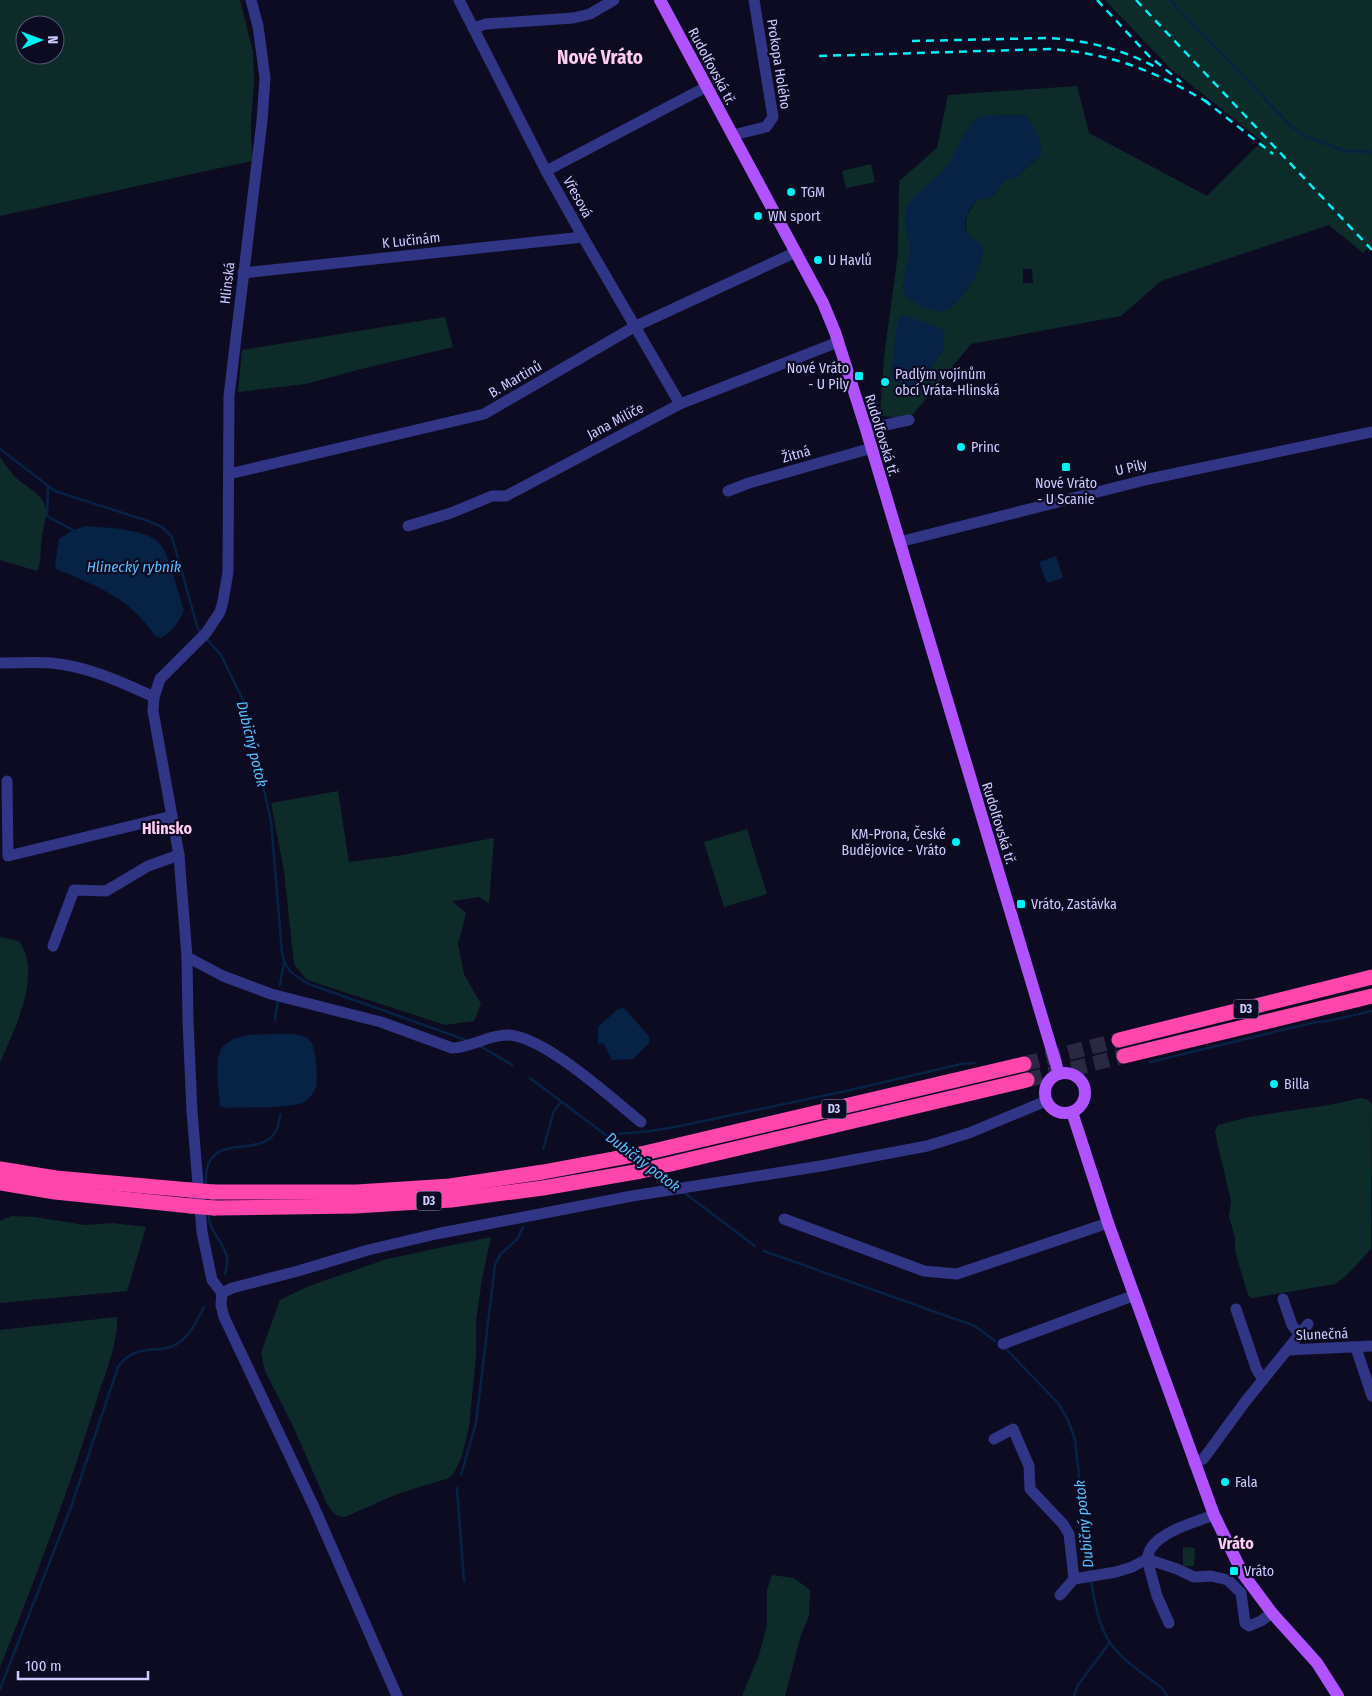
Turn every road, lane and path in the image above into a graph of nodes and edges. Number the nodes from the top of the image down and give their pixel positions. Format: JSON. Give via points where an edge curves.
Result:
{"nodes":[{"id":1,"x":251,"y":0,"type":"edge"},
{"id":2,"x":459,"y":0,"type":"edge"},
{"id":3,"x":614,"y":0,"type":"edge"},
{"id":4,"x":660,"y":0,"type":"edge"},
{"id":5,"x":754,"y":0,"type":"edge"},
{"id":6,"x":473,"y":28,"type":"junction"},
{"id":7,"x":706,"y":87,"type":"junction"},
{"id":8,"x":733,"y":135,"type":"junction"},
{"id":9,"x":546,"y":171,"type":"junction"},
{"id":10,"x":583,"y":238,"type":"junction"},
{"id":11,"x":796,"y":252,"type":"junction"},
{"id":12,"x":243,"y":272,"type":"junction"},
{"id":13,"x":634,"y":327,"type":"junction"},
{"id":14,"x":838,"y":342,"type":"junction"},
{"id":15,"x":680,"y":404,"type":"junction"},
{"id":16,"x":909,"y":420,"type":"dead end"},
{"id":17,"x":866,"y":429,"type":"junction"},
{"id":18,"x":1372,"y":432,"type":"edge"},
{"id":19,"x":872,"y":448,"type":"junction"},
{"id":20,"x":229,"y":474,"type":"junction"},
{"id":21,"x":728,"y":491,"type":"dead end"},
{"id":22,"x":408,"y":526,"type":"dead end"},
{"id":23,"x":899,"y":542,"type":"junction"},
{"id":24,"x":0,"y":664,"type":"edge"},
{"id":25,"x":154,"y":697,"type":"junction"},
{"id":26,"x":7,"y":781,"type":"dead end"},
{"id":27,"x":172,"y":816,"type":"junction"},
{"id":28,"x":179,"y":855,"type":"junction"},
{"id":29,"x":53,"y":946,"type":"dead end"},
{"id":30,"x":187,"y":957,"type":"junction"},
{"id":31,"x":1372,"y":977,"type":"edge"},
{"id":32,"x":1372,"y":996,"type":"edge"},
{"id":33,"x":1119,"y":1040,"type":"tunnel mouth"},
{"id":34,"x":1124,"y":1056,"type":"tunnel mouth"},
{"id":35,"x":1024,"y":1064,"type":"tunnel mouth"},
{"id":36,"x":1059,"y":1074,"type":"junction"},
{"id":37,"x":1027,"y":1080,"type":"tunnel mouth"},
{"id":38,"x":1046,"y":1101,"type":"junction"},
{"id":39,"x":1072,"y":1112,"type":"junction"},
{"id":40,"x":640,"y":1122,"type":"dead end"},
{"id":41,"x":0,"y":1169,"type":"edge"},
{"id":42,"x":0,"y":1183,"type":"edge"},
{"id":43,"x":784,"y":1219,"type":"dead end"},
{"id":44,"x":1108,"y":1223,"type":"junction"},
{"id":45,"x":222,"y":1293,"type":"junction"},
{"id":46,"x":1134,"y":1295,"type":"junction"},
{"id":47,"x":1283,"y":1299,"type":"dead end"},
{"id":48,"x":1236,"y":1309,"type":"dead end"},
{"id":49,"x":1308,"y":1324,"type":"dead end"},
{"id":50,"x":1298,"y":1333,"type":"junction"},
{"id":51,"x":1003,"y":1344,"type":"dead end"},
{"id":52,"x":1372,"y":1346,"type":"edge"},
{"id":53,"x":1356,"y":1348,"type":"junction"},
{"id":54,"x":1288,"y":1350,"type":"junction"},
{"id":55,"x":1263,"y":1380,"type":"junction"},
{"id":56,"x":1372,"y":1396,"type":"edge"},
{"id":57,"x":994,"y":1439,"type":"dead end"},
{"id":58,"x":1194,"y":1463,"type":"junction"},
{"id":59,"x":1214,"y":1515,"type":"junction"},
{"id":60,"x":1147,"y":1559,"type":"junction"},
{"id":61,"x":1085,"y":1577,"type":"junction"},
{"id":62,"x":1060,"y":1595,"type":"dead end"},
{"id":63,"x":1272,"y":1613,"type":"junction"},
{"id":64,"x":1169,"y":1624,"type":"dead end"},
{"id":65,"x":397,"y":1696,"type":"edge"},
{"id":66,"x":1338,"y":1696,"type":"edge"}],
"edges":[{"from":1,"to":12,"type":"street","name":"Hlinská","via":[[265,78]]},
{"from":2,"to":6,"type":"street","name":"Vřesová"},
{"from":3,"to":6,"type":"street","via":[[590,14],[573,18],[486,24]]},
{"from":4,"to":7,"type":"main road","name":"Rudolfovská tř."},
{"from":5,"to":8,"type":"street","name":"Prokopa Holého","via":[[773,118],[762,129]]},
{"from":6,"to":9,"type":"street","name":"Vřesová"},
{"from":7,"to":8,"type":"main road","name":"Rudolfovská tř."},
{"from":7,"to":9,"type":"street"},
{"from":8,"to":11,"type":"main road","name":"Rudolfovská tř."},
{"from":9,"to":10,"type":"street","name":"Vřesová"},
{"from":10,"to":12,"type":"street","name":"K Lučinám"},
{"from":10,"to":13,"type":"street","name":"Vřesová"},
{"from":11,"to":13,"type":"street","name":"B. Martinů"},
{"from":11,"to":14,"type":"main road","name":"Rudolfovská tř.","via":[[823,303]]},
{"from":12,"to":20,"type":"street","name":"Hlinská","via":[[230,396]]},
{"from":13,"to":15,"type":"street","name":"Vřesová"},
{"from":13,"to":20,"type":"street","name":"B. Martinů","via":[[484,414]]},
{"from":14,"to":15,"type":"street","name":"Jana Milíče"},
{"from":14,"to":17,"type":"main road","name":"Rudolfovská tř."},
{"from":15,"to":22,"type":"street","name":"Jana Milíče","via":[[506,496],[492,496]]},
{"from":16,"to":17,"type":"street"},
{"from":17,"to":19,"type":"main road","name":"Rudolfovská tř."},
{"from":18,"to":23,"type":"street","name":"U Pily","via":[[1123,484]]},
{"from":19,"to":21,"type":"street","name":"Žitná"},
{"from":19,"to":23,"type":"main road","name":"Rudolfovská tř."},
{"from":20,"to":25,"type":"street","name":"Hlinská","via":[[228,572],[220,612],[203,636],[160,679]]},
{"from":23,"to":36,"type":"main road","name":"Rudolfovská tř."},
{"from":24,"to":25,"type":"street","via":[[51,663],[84,669]]},
{"from":25,"to":27,"type":"street","via":[[153,711]]},
{"from":26,"to":27,"type":"street","via":[[8,856]]},
{"from":27,"to":28,"type":"street"},
{"from":28,"to":29,"type":"street","via":[[148,866],[106,891],[74,890]]},
{"from":28,"to":30,"type":"street"},
{"from":30,"to":40,"type":"street","via":[[223,976],[271,994],[381,1022],[452,1048],[508,1035],[528,1039],[565,1061]]},
{"from":30,"to":45,"type":"street","via":[[192,1112],[202,1232],[212,1280]]},
{"from":31,"to":33,"type":"highway","number":"D3"},
{"from":32,"to":34,"type":"highway","number":"D3"},
{"from":35,"to":41,"type":"highway","number":"D3","bridge":true,"via":[[624,1158],[450,1186],[358,1192],[213,1192],[56,1178]]},
{"from":36,"to":38,"type":"main road","via":[[1048,1081]]},
{"from":36,"to":39,"type":"main road","via":[[1073,1074],[1082,1084],[1084,1097]]},
{"from":37,"to":42,"type":"highway","number":"D3","bridge":true,"via":[[641,1171],[451,1200],[355,1206],[214,1208],[55,1192]]},
{"from":38,"to":39,"type":"main road","via":[[1054,1110]]},
{"from":38,"to":45,"type":"street","via":[[969,1133],[927,1146],[436,1234],[368,1250]]},
{"from":39,"to":44,"type":"main road"},
{"from":43,"to":44,"type":"street","via":[[924,1271],[956,1274]]},
{"from":44,"to":46,"type":"main road"},
{"from":45,"to":65,"type":"street","via":[[220,1305],[224,1317],[314,1507]]},
{"from":46,"to":51,"type":"street"},
{"from":46,"to":58,"type":"main road"},
{"from":47,"to":50,"type":"street"},
{"from":48,"to":55,"type":"street"},
{"from":49,"to":50,"type":"street"},
{"from":50,"to":54,"type":"street"},
{"from":52,"to":53,"type":"street","name":"Slunečná"},
{"from":53,"to":54,"type":"street","name":"Slunečná"},
{"from":53,"to":56,"type":"street","name":"Slunečná"},
{"from":54,"to":55,"type":"street"},
{"from":55,"to":58,"type":"street","via":[[1203,1459]]},
{"from":57,"to":61,"type":"street","via":[[1013,1429],[1029,1466],[1030,1489],[1063,1524]]},
{"from":58,"to":59,"type":"main road"},
{"from":59,"to":60,"type":"street","via":[[1162,1537],[1151,1548]]},
{"from":59,"to":63,"type":"main road","via":[[1243,1574]]},
{"from":60,"to":61,"type":"street","via":[[1116,1572]]},
{"from":60,"to":63,"type":"street","via":[[1194,1577],[1228,1580],[1241,1593],[1245,1622],[1249,1626]]},
{"from":60,"to":64,"type":"street"},
{"from":61,"to":62,"type":"street"},
{"from":63,"to":66,"type":"main road","via":[[1308,1651]]}]}
